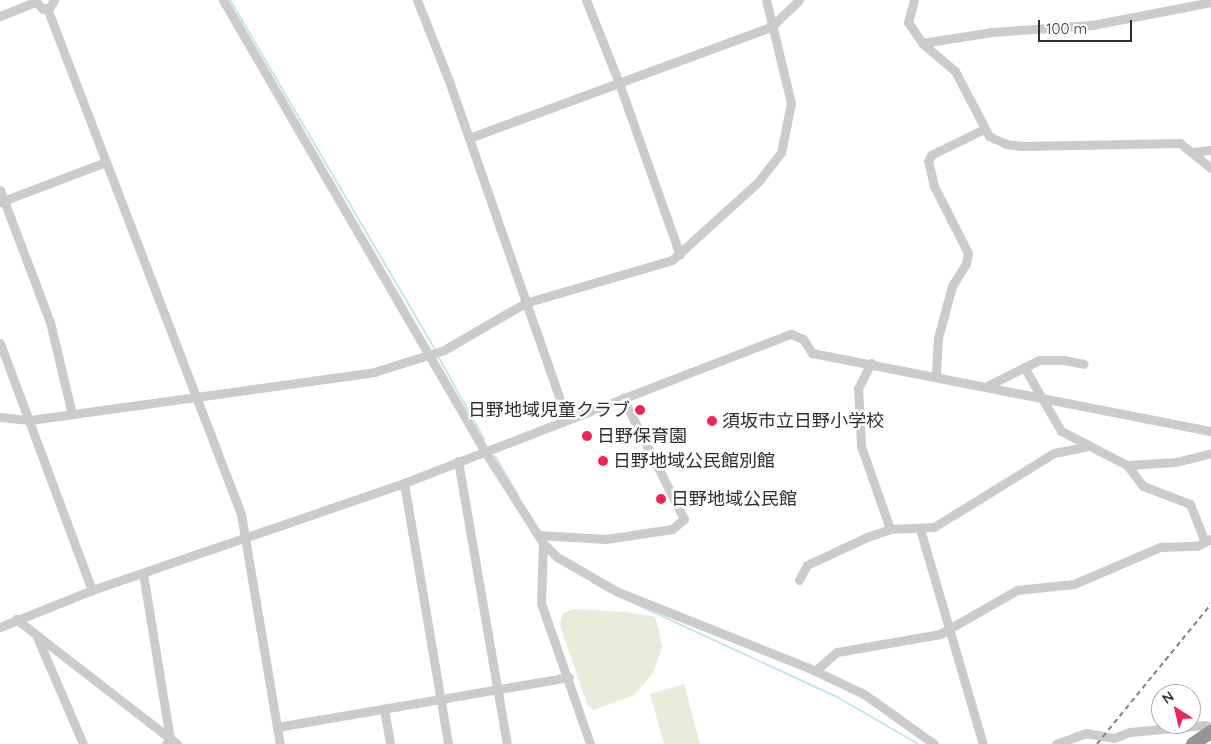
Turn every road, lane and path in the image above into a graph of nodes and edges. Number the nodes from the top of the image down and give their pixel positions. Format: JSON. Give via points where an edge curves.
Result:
{"nodes":[{"id":1,"x":54,"y":0,"type":"edge"},
{"id":2,"x":223,"y":0,"type":"edge"},
{"id":3,"x":417,"y":0,"type":"edge"},
{"id":4,"x":586,"y":0,"type":"edge"},
{"id":5,"x":766,"y":0,"type":"edge"},
{"id":6,"x":798,"y":0,"type":"edge"},
{"id":7,"x":914,"y":0,"type":"edge"},
{"id":8,"x":34,"y":1,"type":"edge"},
{"id":9,"x":1211,"y":2,"type":"edge"},
{"id":10,"x":47,"y":8,"type":"junction"},
{"id":11,"x":0,"y":16,"type":"edge"},
{"id":12,"x":771,"y":27,"type":"junction"},
{"id":13,"x":922,"y":43,"type":"junction"},
{"id":14,"x":619,"y":83,"type":"junction"},
{"id":15,"x":984,"y":129,"type":"junction"},
{"id":16,"x":469,"y":138,"type":"junction"},
{"id":17,"x":1211,"y":150,"type":"edge"},
{"id":18,"x":1192,"y":152,"type":"junction"},
{"id":19,"x":106,"y":162,"type":"junction"},
{"id":20,"x":1211,"y":168,"type":"edge"},
{"id":21,"x":0,"y":190,"type":"edge"},
{"id":22,"x":2,"y":201,"type":"edge"},
{"id":23,"x":680,"y":255,"type":"junction"},
{"id":24,"x":525,"y":303,"type":"junction"},
{"id":25,"x":0,"y":343,"type":"edge"},
{"id":26,"x":433,"y":353,"type":"junction"},
{"id":27,"x":872,"y":362,"type":"junction"},
{"id":28,"x":1084,"y":364,"type":"dead end"},
{"id":29,"x":1024,"y":367,"type":"junction"},
{"id":30,"x":936,"y":374,"type":"junction"},
{"id":31,"x":989,"y":386,"type":"junction"},
{"id":32,"x":197,"y":396,"type":"junction"},
{"id":33,"x":1040,"y":396,"type":"junction"},
{"id":34,"x":623,"y":398,"type":"junction"},
{"id":35,"x":72,"y":414,"type":"junction"},
{"id":36,"x":0,"y":417,"type":"edge"},
{"id":37,"x":567,"y":419,"type":"junction"},
{"id":38,"x":30,"y":420,"type":"junction"},
{"id":39,"x":1211,"y":431,"type":"edge"},
{"id":40,"x":1090,"y":446,"type":"junction"},
{"id":41,"x":484,"y":450,"type":"junction"},
{"id":42,"x":1211,"y":453,"type":"edge"},
{"id":43,"x":458,"y":461,"type":"junction"},
{"id":44,"x":1127,"y":465,"type":"junction"},
{"id":45,"x":404,"y":483,"type":"junction"},
{"id":46,"x":890,"y":529,"type":"junction"},
{"id":47,"x":920,"y":529,"type":"junction"},
{"id":48,"x":538,"y":535,"type":"junction"},
{"id":49,"x":247,"y":538,"type":"junction"},
{"id":50,"x":1208,"y":540,"type":"edge"},
{"id":51,"x":543,"y":543,"type":"junction"},
{"id":52,"x":143,"y":573,"type":"junction"},
{"id":53,"x":799,"y":580,"type":"dead end"},
{"id":54,"x":92,"y":590,"type":"junction"},
{"id":55,"x":16,"y":619,"type":"junction"},
{"id":56,"x":0,"y":627,"type":"edge"},
{"id":57,"x":949,"y":630,"type":"junction"},
{"id":58,"x":36,"y":634,"type":"junction"},
{"id":59,"x":816,"y":671,"type":"junction"},
{"id":60,"x":569,"y":677,"type":"junction"},
{"id":61,"x":498,"y":690,"type":"junction"},
{"id":62,"x":441,"y":700,"type":"junction"},
{"id":63,"x":384,"y":709,"type":"junction"},
{"id":64,"x":277,"y":727,"type":"junction"},
{"id":65,"x":1211,"y":730,"type":"edge"},
{"id":66,"x":171,"y":742,"type":"edge"},
{"id":67,"x":83,"y":744,"type":"edge"},
{"id":68,"x":280,"y":744,"type":"edge"},
{"id":69,"x":390,"y":744,"type":"edge"},
{"id":70,"x":448,"y":744,"type":"edge"},
{"id":71,"x":507,"y":744,"type":"edge"},
{"id":72,"x":590,"y":744,"type":"edge"},
{"id":73,"x":934,"y":744,"type":"edge"},
{"id":74,"x":984,"y":744,"type":"edge"},
{"id":75,"x":1056,"y":744,"type":"edge"},
{"id":76,"x":1194,"y":744,"type":"edge"}],
"edges":[{"from":1,"to":10,"type":"street"},
{"from":2,"to":26,"type":"street"},
{"from":3,"to":16,"type":"street"},
{"from":4,"to":14,"type":"street"},
{"from":5,"to":12,"type":"street"},
{"from":6,"to":12,"type":"street"},
{"from":7,"to":13,"type":"street","via":[[908,22]]},
{"from":8,"to":10,"type":"street","via":[[40,8]]},
{"from":8,"to":11,"type":"street"},
{"from":9,"to":13,"type":"street","via":[[1092,25],[992,32]]},
{"from":10,"to":19,"type":"street"},
{"from":12,"to":14,"type":"street"},
{"from":12,"to":23,"type":"street","via":[[792,103],[781,153],[758,182]]},
{"from":13,"to":15,"type":"street","via":[[955,71]]},
{"from":14,"to":16,"type":"street"},
{"from":14,"to":23,"type":"street"},
{"from":15,"to":18,"type":"street","via":[[989,136],[1013,145],[1180,142]]},
{"from":15,"to":30,"type":"street","via":[[931,155],[928,161],[934,186],[968,253],[966,264],[952,286],[938,338]]},
{"from":16,"to":24,"type":"street"},
{"from":17,"to":18,"type":"street"},
{"from":18,"to":20,"type":"street"},
{"from":19,"to":22,"type":"street"},
{"from":19,"to":32,"type":"street"},
{"from":21,"to":22,"type":"street"},
{"from":22,"to":35,"type":"street","via":[[50,322]]},
{"from":23,"to":24,"type":"street"},
{"from":24,"to":26,"type":"street"},
{"from":24,"to":37,"type":"street"},
{"from":25,"to":38,"type":"street"},
{"from":26,"to":32,"type":"street","via":[[374,372]]},
{"from":26,"to":41,"type":"street"},
{"from":27,"to":30,"type":"street"},
{"from":27,"to":34,"type":"street","via":[[812,353],[803,339],[791,334]]},
{"from":27,"to":46,"type":"street","via":[[858,388],[860,446]]},
{"from":28,"to":29,"type":"street","via":[[1039,360]]},
{"from":29,"to":31,"type":"street"},
{"from":29,"to":33,"type":"street"},
{"from":30,"to":31,"type":"street"},
{"from":31,"to":33,"type":"street","via":[[1015,394]]},
{"from":32,"to":35,"type":"street"},
{"from":32,"to":49,"type":"street","via":[[233,489]]},
{"from":33,"to":39,"type":"street"},
{"from":33,"to":40,"type":"street","via":[[1061,431]]},
{"from":34,"to":37,"type":"street"},
{"from":34,"to":48,"type":"street","via":[[684,519],[672,529],[606,539]]},
{"from":35,"to":38,"type":"street"},
{"from":36,"to":38,"type":"street"},
{"from":37,"to":41,"type":"street"},
{"from":38,"to":54,"type":"street"},
{"from":40,"to":44,"type":"street"},
{"from":40,"to":47,"type":"street","via":[[1054,453],[934,527]]},
{"from":41,"to":43,"type":"street"},
{"from":41,"to":48,"type":"street"},
{"from":42,"to":44,"type":"street","via":[[1176,462]]},
{"from":43,"to":45,"type":"street"},
{"from":43,"to":61,"type":"street"},
{"from":44,"to":50,"type":"street","via":[[1143,486],[1190,504]]},
{"from":45,"to":49,"type":"street"},
{"from":45,"to":62,"type":"street"},
{"from":46,"to":47,"type":"street"},
{"from":46,"to":53,"type":"street","via":[[807,565]]},
{"from":47,"to":57,"type":"street"},
{"from":48,"to":51,"type":"street"},
{"from":49,"to":52,"type":"street"},
{"from":49,"to":64,"type":"street"},
{"from":50,"to":57,"type":"street","via":[[1197,546],[1160,547],[1074,584],[1017,590]]},
{"from":51,"to":59,"type":"street","via":[[556,557],[618,592]]},
{"from":51,"to":60,"type":"street","via":[[541,603]]},
{"from":52,"to":54,"type":"street"},
{"from":52,"to":66,"type":"street"},
{"from":54,"to":55,"type":"street"},
{"from":55,"to":56,"type":"street"},
{"from":55,"to":58,"type":"street"},
{"from":57,"to":59,"type":"street","via":[[918,640],[837,652]]},
{"from":57,"to":74,"type":"street"},
{"from":58,"to":66,"type":"street"},
{"from":58,"to":67,"type":"street"},
{"from":59,"to":73,"type":"street","via":[[864,694]]},
{"from":60,"to":61,"type":"street"},
{"from":60,"to":72,"type":"street"},
{"from":61,"to":62,"type":"street"},
{"from":61,"to":71,"type":"street"},
{"from":62,"to":63,"type":"street"},
{"from":62,"to":70,"type":"street"},
{"from":63,"to":64,"type":"street"},
{"from":63,"to":69,"type":"street"},
{"from":64,"to":68,"type":"street"},
{"from":65,"to":75,"type":"street","via":[[1206,726],[1130,732],[1114,738],[1086,733]]},
{"from":65,"to":76,"type":"highway"}]}
